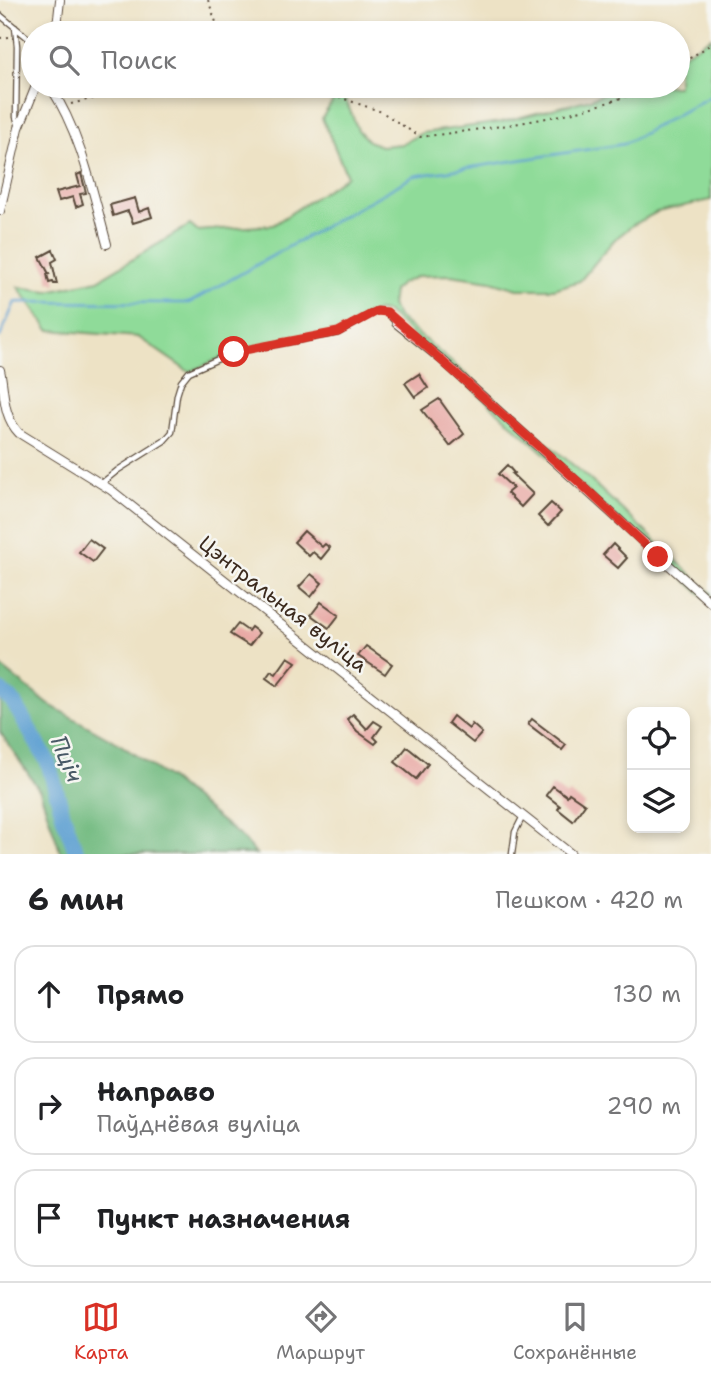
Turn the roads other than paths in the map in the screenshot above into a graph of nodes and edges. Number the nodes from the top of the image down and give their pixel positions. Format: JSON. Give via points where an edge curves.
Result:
{"nodes":[{"id":1,"x":60,"y":0,"type":"edge"},
{"id":2,"x":0,"y":15,"type":"edge"},
{"id":3,"x":57,"y":21,"type":"edge"},
{"id":4,"x":15,"y":27,"type":"junction"},
{"id":5,"x":21,"y":32,"type":"edge"},
{"id":6,"x":31,"y":98,"type":"edge"},
{"id":7,"x":58,"y":98,"type":"edge"},
{"id":8,"x":19,"y":128,"type":"junction"},
{"id":9,"x":0,"y":211,"type":"edge"},
{"id":10,"x":107,"y":244,"type":"dead end"},
{"id":11,"x":396,"y":323,"type":"joint"},
{"id":12,"x":0,"y":370,"type":"edge"},
{"id":13,"x":102,"y":483,"type":"junction"},
{"id":14,"x":711,"y":603,"type":"edge"},
{"id":15,"x":523,"y":816,"type":"junction"},
{"id":16,"x":512,"y":854,"type":"edge"},
{"id":17,"x":571,"y":854,"type":"edge"}],
"edges":[{"from":1,"to":3,"type":"street"},
{"from":2,"to":4,"type":"lane"},
{"from":4,"to":5,"type":"lane"},
{"from":4,"to":8,"type":"lane"},
{"from":6,"to":8,"type":"street"},
{"from":7,"to":10,"type":"street","via":[[80,144]]},
{"from":8,"to":9,"type":"street"},
{"from":11,"to":13,"type":"lane","via":[[387,312],[377,311],[338,332],[234,352],[189,372],[177,395],[172,432]]},
{"from":11,"to":14,"type":"street"},
{"from":12,"to":13,"type":"street","name":"Цэнтральная вуліца","via":[[5,406],[14,428]]},
{"from":13,"to":15,"type":"street","name":"Цэнтральная вуліца"},
{"from":15,"to":16,"type":"lane"},
{"from":15,"to":17,"type":"street","name":"Цэнтральная вуліца"}]}
